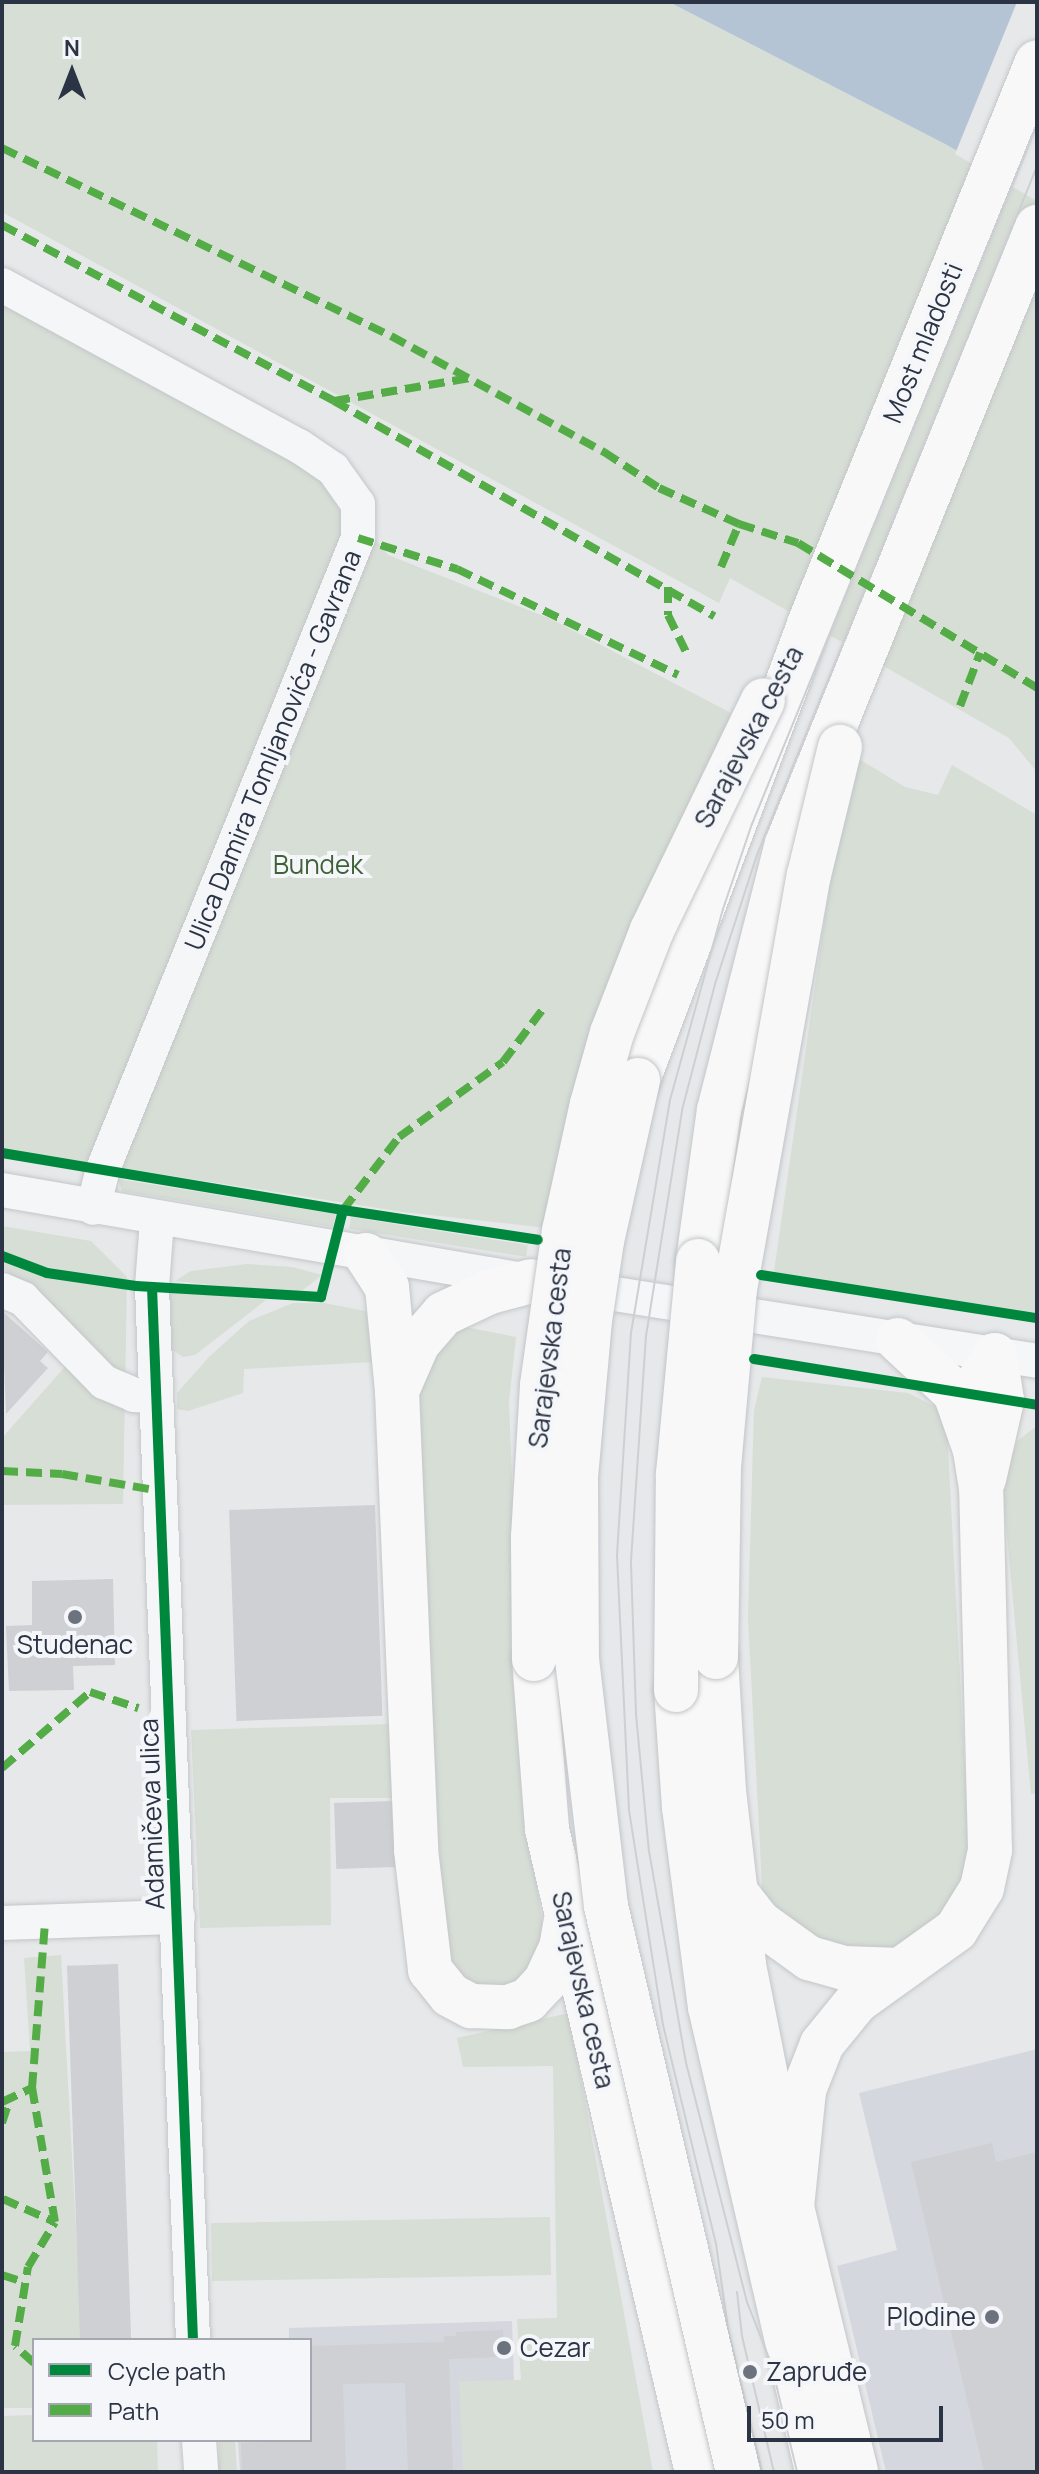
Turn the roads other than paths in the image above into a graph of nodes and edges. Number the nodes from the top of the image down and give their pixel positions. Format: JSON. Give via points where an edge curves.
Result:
{"nodes":[{"id":1,"x":1037,"y":62,"type":"edge"},
{"id":2,"x":1037,"y":227,"type":"edge"},
{"id":3,"x":2,"y":285,"type":"edge"},
{"id":4,"x":809,"y":624,"type":"joint"},
{"id":5,"x":771,"y":705,"type":"junction"},
{"id":6,"x":833,"y":743,"type":"junction"},
{"id":7,"x":2,"y":1190,"type":"edge"},
{"id":8,"x":93,"y":1208,"type":"junction"},
{"id":9,"x":157,"y":1220,"type":"junction"},
{"id":10,"x":366,"y":1255,"type":"junction"},
{"id":11,"x":531,"y":1281,"type":"junction"},
{"id":12,"x":2,"y":1290,"type":"edge"},
{"id":13,"x":898,"y":1340,"type":"junction"},
{"id":14,"x":1016,"y":1358,"type":"edge"},
{"id":15,"x":397,"y":1391,"type":"junction"},
{"id":16,"x":156,"y":1396,"type":"junction"},
{"id":17,"x":1037,"y":1396,"type":"edge"},
{"id":18,"x":984,"y":1424,"type":"junction"},
{"id":19,"x":734,"y":1890,"type":"junction"},
{"id":20,"x":178,"y":1917,"type":"junction"},
{"id":21,"x":566,"y":1920,"type":"junction"},
{"id":22,"x":4,"y":1923,"type":"edge"},
{"id":23,"x":900,"y":1970,"type":"junction"},
{"id":24,"x":792,"y":2207,"type":"junction"},
{"id":25,"x":193,"y":2338,"type":"edge"},
{"id":26,"x":199,"y":2442,"type":"edge"},
{"id":27,"x":201,"y":2472,"type":"edge"},
{"id":28,"x":697,"y":2472,"type":"edge"},
{"id":29,"x":738,"y":2472,"type":"edge"},
{"id":30,"x":817,"y":2472,"type":"edge"},
{"id":31,"x":856,"y":2472,"type":"edge"}],
"edges":[{"from":1,"to":4,"type":"main road","name":"Most mladosti"},
{"from":2,"to":6,"type":"main road"},
{"from":3,"to":8,"type":"street","name":"Ulica Damira Tomljanovića - Gavrana","via":[[299,446],[333,469],[358,504],[358,538],[103,1169]]},
{"from":4,"to":5,"type":"main road","name":"Sarajevska cesta"},
{"from":5,"to":21,"type":"main road","name":"Sarajevska cesta","bridge":true,"via":[[652,930],[612,1033],[564,1231],[542,1385],[534,1506],[534,1659],[547,1829]]},
{"from":5,"to":29,"type":"main road","name":"Sarajevska cesta","bridge":true,"via":[[657,1021],[618,1159],[590,1320],[574,1549],[578,1673],[606,1906]]},
{"from":6,"to":19,"type":"main road","bridge":true,"via":[[735,1289],[719,1467],[716,1657]]},
{"from":6,"to":30,"type":"main road","bridge":true,"via":[[770,901],[719,1110],[682,1402],[675,1590],[684,1807],[710,2007]]},
{"from":7,"to":8,"type":"street"},
{"from":8,"to":9,"type":"street"},
{"from":9,"to":10,"type":"street"},
{"from":9,"to":16,"type":"street","name":"Adamičeva ulica","via":[[152,1276]]},
{"from":10,"to":11,"type":"street"},
{"from":10,"to":15,"type":"main road","via":[[387,1287]]},
{"from":11,"to":13,"type":"street"},
{"from":11,"to":15,"type":"main road","via":[[490,1292],[443,1314],[418,1343]]},
{"from":12,"to":16,"type":"street","via":[[23,1299],[104,1382],[117,1390]]},
{"from":13,"to":14,"type":"street"},
{"from":13,"to":18,"type":"main road","via":[[944,1379]]},
{"from":14,"to":18,"type":"main road"},
{"from":15,"to":21,"type":"main road","via":[[416,1850],[430,1970],[450,1995],[471,2006],[508,2007],[528,2000],[545,1982],[561,1948]]},
{"from":16,"to":20,"type":"street","name":"Adamičeva ulica"},
{"from":17,"to":18,"type":"main road"},
{"from":18,"to":23,"type":"main road","via":[[989,1860],[982,1888],[956,1930],[923,1959]]},
{"from":19,"to":23,"type":"main road","via":[[769,1931],[809,1958],[844,1968]]},
{"from":19,"to":24,"type":"main road"},
{"from":20,"to":22,"type":"street"},
{"from":20,"to":25,"type":"street","name":"Adamičeva ulica"},
{"from":21,"to":28,"type":"main road","name":"Sarajevska cesta"},
{"from":23,"to":24,"type":"main road","via":[[837,2022],[811,2067],[800,2115]]},
{"from":24,"to":31,"type":"main road"},
{"from":26,"to":27,"type":"street"}]}
